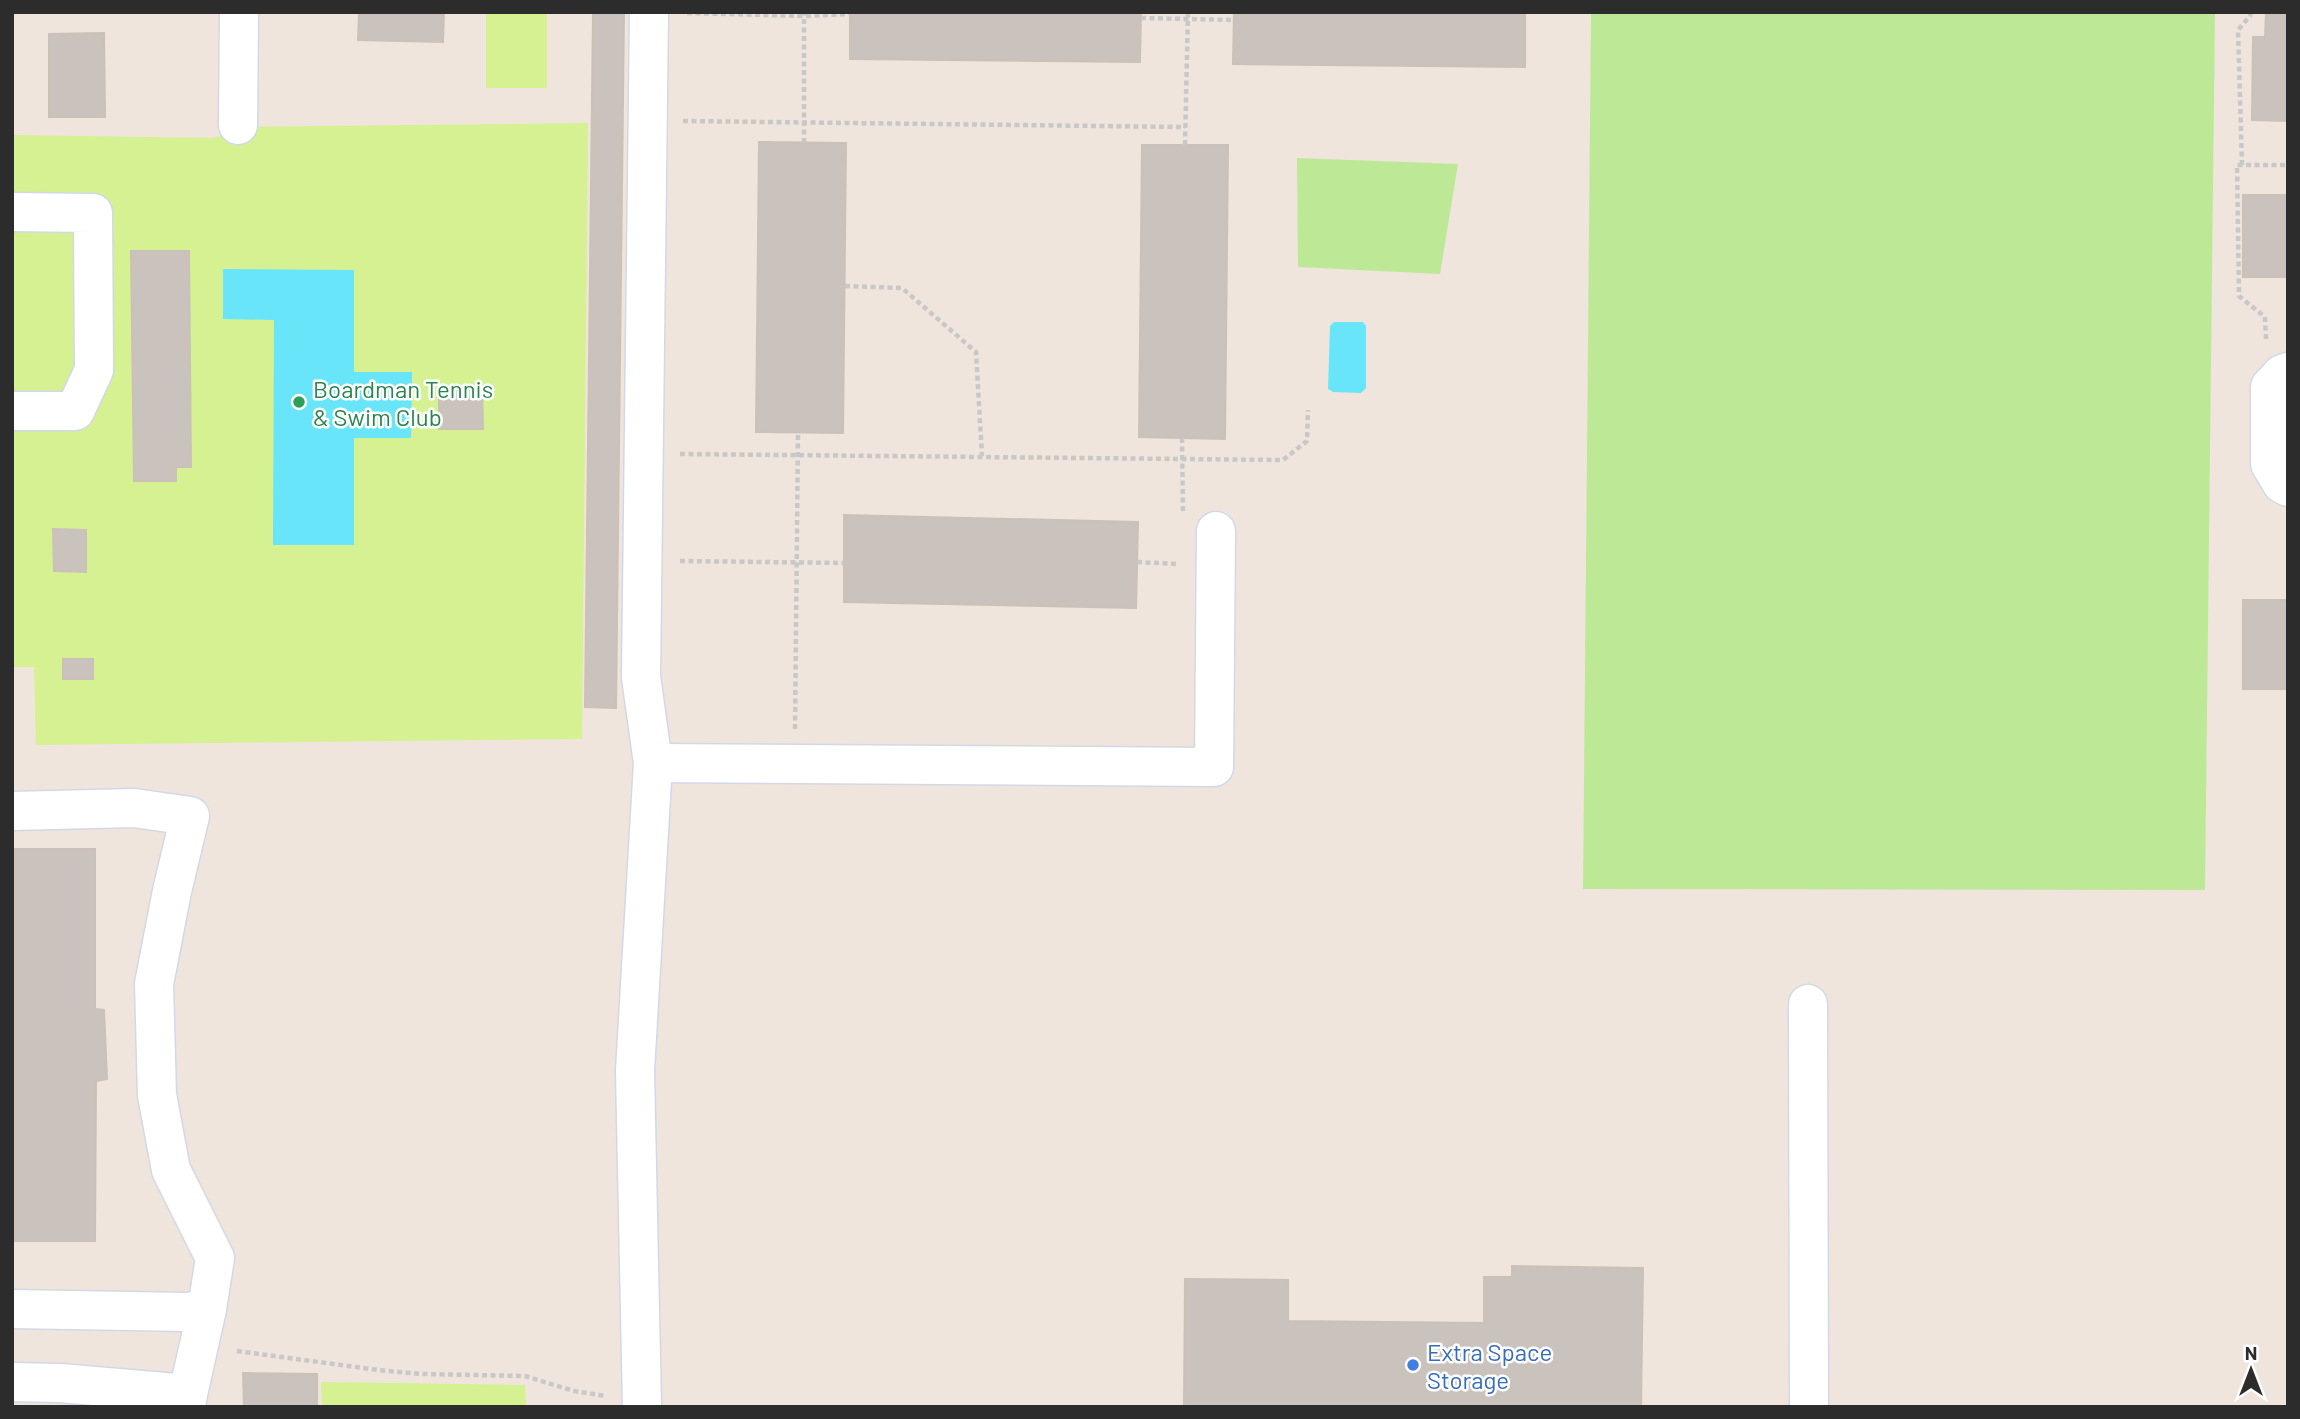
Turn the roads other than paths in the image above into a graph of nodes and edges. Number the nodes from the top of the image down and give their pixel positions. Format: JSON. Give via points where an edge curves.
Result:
{"nodes":[{"id":1,"x":239,"y":12,"type":"edge"},
{"id":2,"x":649,"y":12,"type":"edge"},
{"id":3,"x":238,"y":125,"type":"dead end"},
{"id":4,"x":12,"y":212,"type":"edge"},
{"id":5,"x":2279,"y":380,"type":"edge"},
{"id":6,"x":12,"y":411,"type":"edge"},
{"id":7,"x":2288,"y":487,"type":"edge"},
{"id":8,"x":1216,"y":531,"type":"road end"},
{"id":9,"x":653,"y":763,"type":"junction"},
{"id":10,"x":12,"y":811,"type":"edge"},
{"id":11,"x":1808,"y":1004,"type":"dead end"},
{"id":12,"x":12,"y":1309,"type":"edge"},
{"id":13,"x":207,"y":1309,"type":"junction"},
{"id":14,"x":12,"y":1382,"type":"edge"},
{"id":15,"x":1809,"y":1393,"type":"edge"},
{"id":16,"x":187,"y":1400,"type":"edge"},
{"id":17,"x":641,"y":1403,"type":"edge"}],
"edges":[{"from":1,"to":3,"type":"street"},
{"from":2,"to":9,"type":"street","via":[[641,677]]},
{"from":4,"to":6,"type":"street","via":[[93,213],[94,370],[75,411]]},
{"from":5,"to":7,"type":"street","via":[[2270,464]]},
{"from":8,"to":9,"type":"street","via":[[1214,766]]},
{"from":9,"to":17,"type":"street","via":[[635,1071]]},
{"from":10,"to":13,"type":"street","via":[[134,808],[190,816],[154,984],[157,1096],[171,1170],[215,1258]]},
{"from":11,"to":15,"type":"street"},
{"from":12,"to":13,"type":"street"},
{"from":13,"to":16,"type":"street"},
{"from":14,"to":16,"type":"street","via":[[60,1383]]}]}
